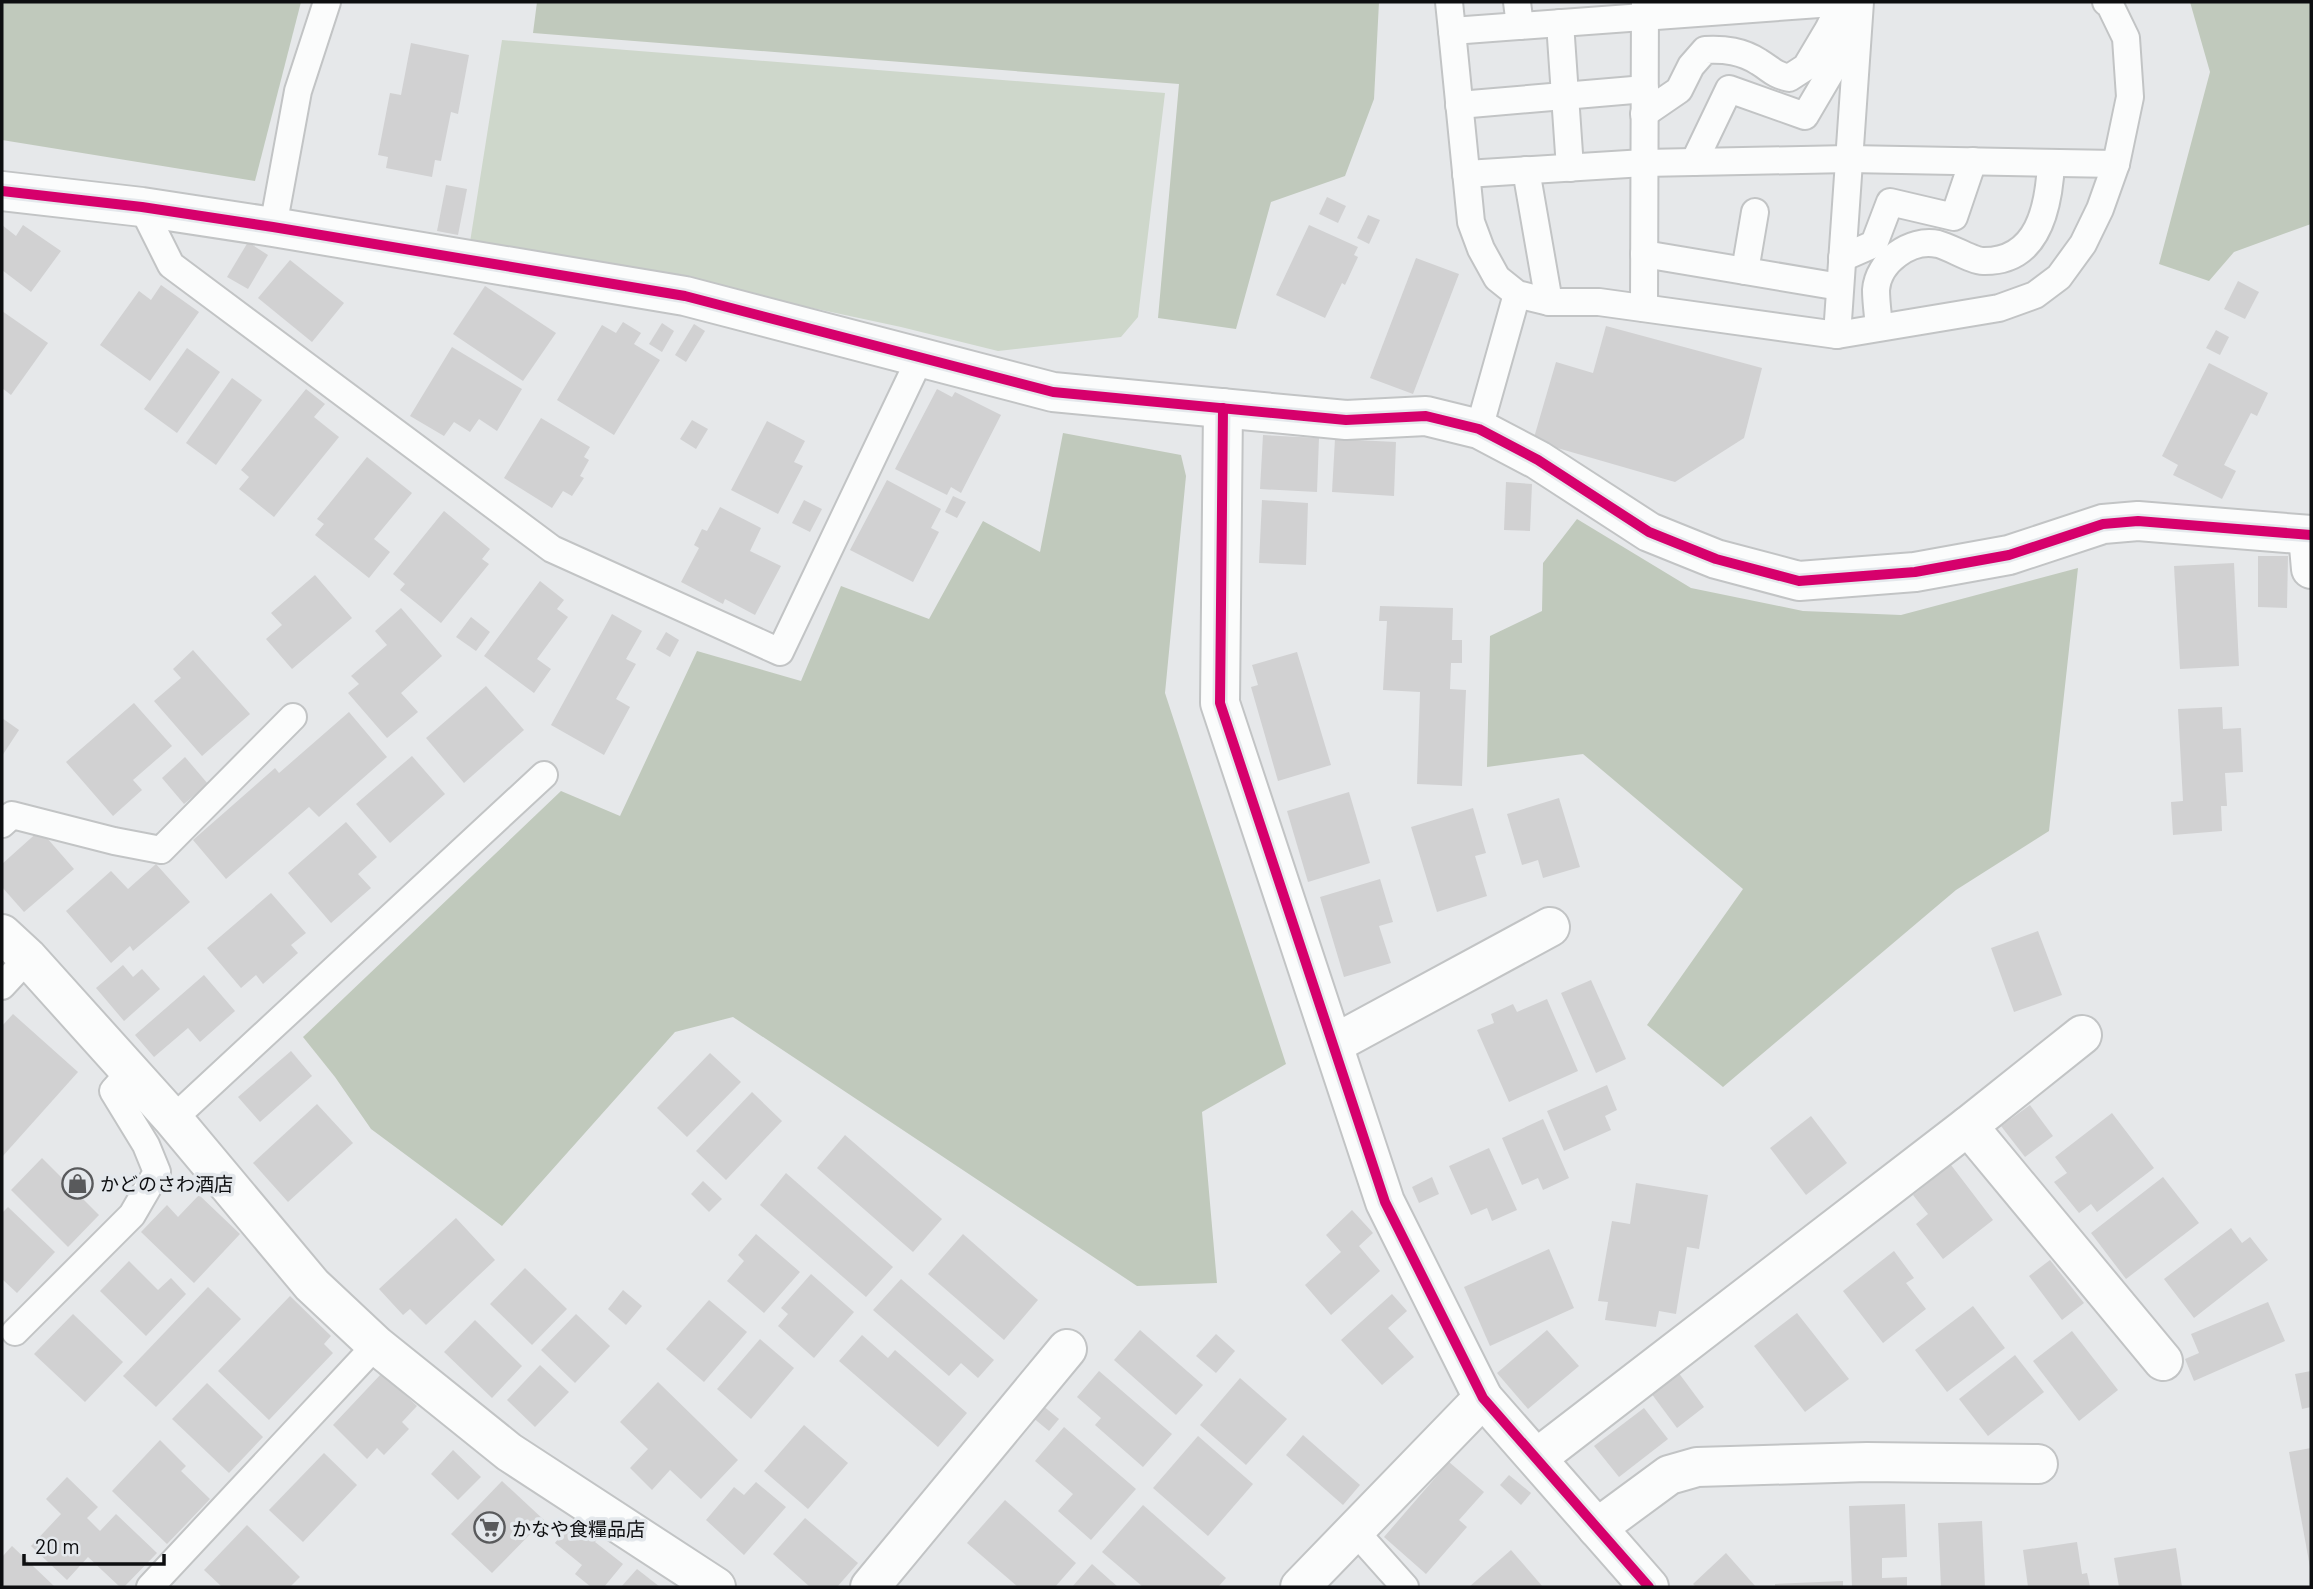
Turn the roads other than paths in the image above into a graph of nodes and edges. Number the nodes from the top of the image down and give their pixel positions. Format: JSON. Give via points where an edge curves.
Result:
{"nodes":[{"id":1,"x":327,"y":2,"type":"edge"},
{"id":2,"x":1449,"y":2,"type":"edge"},
{"id":3,"x":1842,"y":2,"type":"edge"},
{"id":4,"x":1847,"y":2,"type":"edge"},
{"id":5,"x":2106,"y":2,"type":"edge"},
{"id":6,"x":1645,"y":9,"type":"edge"},
{"id":7,"x":1519,"y":14,"type":"edge"},
{"id":8,"x":1859,"y":14,"type":"edge"},
{"id":9,"x":1560,"y":23,"type":"junction"},
{"id":10,"x":1452,"y":31,"type":"junction"},
{"id":11,"x":1564,"y":96,"type":"junction"},
{"id":12,"x":1644,"y":102,"type":"junction"},
{"id":13,"x":1459,"y":105,"type":"junction"},
{"id":14,"x":1849,"y":159,"type":"junction"},
{"id":15,"x":1973,"y":161,"type":"junction"},
{"id":16,"x":1694,"y":162,"type":"junction"},
{"id":17,"x":1644,"y":163,"type":"junction"},
{"id":18,"x":2051,"y":163,"type":"junction"},
{"id":19,"x":2116,"y":164,"type":"junction"},
{"id":20,"x":1570,"y":167,"type":"junction"},
{"id":21,"x":1526,"y":170,"type":"junction"},
{"id":22,"x":1466,"y":174,"type":"junction"},
{"id":23,"x":2,"y":191,"type":"edge"},
{"id":24,"x":142,"y":207,"type":"junction"},
{"id":25,"x":1755,"y":212,"type":"dead end"},
{"id":26,"x":273,"y":227,"type":"junction"},
{"id":27,"x":1644,"y":254,"type":"junction"},
{"id":28,"x":1842,"y":257,"type":"junction"},
{"id":29,"x":1745,"y":271,"type":"junction"},
{"id":30,"x":1840,"y":287,"type":"junction"},
{"id":31,"x":1517,"y":294,"type":"junction"},
{"id":32,"x":1549,"y":302,"type":"junction"},
{"id":33,"x":1644,"y":308,"type":"junction"},
{"id":34,"x":1879,"y":327,"type":"junction"},
{"id":35,"x":1837,"y":335,"type":"junction"},
{"id":36,"x":921,"y":356,"type":"junction"},
{"id":37,"x":1223,"y":408,"type":"junction"},
{"id":38,"x":1479,"y":429,"type":"junction"},
{"id":39,"x":2310,"y":547,"type":"edge"},
{"id":40,"x":293,"y":718,"type":"dead end"},
{"id":41,"x":544,"y":775,"type":"dead end"},
{"id":42,"x":2,"y":824,"type":"edge"},
{"id":43,"x":1550,"y":927,"type":"dead end"},
{"id":44,"x":15,"y":946,"type":"edge"},
{"id":45,"x":2,"y":986,"type":"edge"},
{"id":46,"x":2082,"y":1035,"type":"dead end"},
{"id":47,"x":1334,"y":1044,"type":"junction"},
{"id":48,"x":130,"y":1072,"type":"junction"},
{"id":49,"x":173,"y":1119,"type":"junction"},
{"id":50,"x":1968,"y":1126,"type":"junction"},
{"id":51,"x":15,"y":1332,"type":"dead end"},
{"id":52,"x":376,"y":1345,"type":"junction"},
{"id":53,"x":1067,"y":1349,"type":"dead end"},
{"id":54,"x":2163,"y":1362,"type":"dead end"},
{"id":55,"x":1483,"y":1398,"type":"junction"},
{"id":56,"x":1537,"y":1458,"type":"junction"},
{"id":57,"x":2038,"y":1464,"type":"dead end"},
{"id":58,"x":1597,"y":1528,"type":"junction"},
{"id":59,"x":1355,"y":1531,"type":"junction"},
{"id":60,"x":150,"y":1587,"type":"edge"},
{"id":61,"x":716,"y":1587,"type":"edge"},
{"id":62,"x":870,"y":1587,"type":"edge"},
{"id":63,"x":1300,"y":1587,"type":"edge"},
{"id":64,"x":1405,"y":1587,"type":"edge"},
{"id":65,"x":1649,"y":1587,"type":"edge"}],
"edges":[{"from":1,"to":26,"type":"lane","via":[[298,91]]},
{"from":2,"to":10,"type":"lane"},
{"from":3,"to":4,"type":"lane"},
{"from":3,"to":6,"type":"lane"},
{"from":3,"to":12,"type":"lane","via":[[1806,67],[1789,78],[1773,74],[1745,54],[1705,50],[1679,90]]},
{"from":5,"to":19,"type":"lane","via":[[2126,38],[2130,97]]},
{"from":6,"to":9,"type":"lane"},
{"from":6,"to":12,"type":"lane"},
{"from":7,"to":9,"type":"lane"},
{"from":7,"to":10,"type":"lane"},
{"from":8,"to":14,"type":"lane"},
{"from":8,"to":16,"type":"lane","via":[[1805,116],[1729,89]]},
{"from":9,"to":11,"type":"lane"},
{"from":10,"to":13,"type":"lane"},
{"from":11,"to":12,"type":"lane"},
{"from":11,"to":13,"type":"lane"},
{"from":11,"to":20,"type":"lane"},
{"from":12,"to":17,"type":"lane"},
{"from":13,"to":22,"type":"lane"},
{"from":14,"to":15,"type":"lane"},
{"from":14,"to":16,"type":"lane"},
{"from":14,"to":28,"type":"lane"},
{"from":15,"to":18,"type":"lane"},
{"from":15,"to":28,"type":"lane","via":[[1954,217],[1890,202],[1874,244]]},
{"from":16,"to":17,"type":"lane"},
{"from":17,"to":20,"type":"lane"},
{"from":17,"to":27,"type":"lane"},
{"from":18,"to":19,"type":"lane"},
{"from":18,"to":34,"type":"lane","via":[[2043,219],[2028,243],[2005,258],[1981,261],[1935,243],[1907,247],[1885,264],[1876,288]]},
{"from":19,"to":34,"type":"lane","via":[[2083,244],[2059,277],[2035,295],[1999,308]]},
{"from":20,"to":21,"type":"lane"},
{"from":21,"to":22,"type":"lane"},
{"from":21,"to":32,"type":"lane"},
{"from":22,"to":31,"type":"lane","via":[[1471,222],[1481,249],[1497,278]]},
{"from":23,"to":24,"type":"street"},
{"from":24,"to":26,"type":"street"},
{"from":24,"to":36,"type":"lane","via":[[171,265],[552,549],[780,652]]},
{"from":25,"to":29,"type":"lane"},
{"from":26,"to":36,"type":"street","via":[[685,296]]},
{"from":27,"to":29,"type":"lane"},
{"from":27,"to":33,"type":"lane"},
{"from":28,"to":30,"type":"lane"},
{"from":29,"to":30,"type":"lane"},
{"from":30,"to":35,"type":"lane"},
{"from":31,"to":32,"type":"lane"},
{"from":31,"to":38,"type":"lane"},
{"from":32,"to":33,"type":"lane"},
{"from":33,"to":35,"type":"lane"},
{"from":34,"to":35,"type":"lane"},
{"from":36,"to":37,"type":"street","via":[[1053,392]]},
{"from":37,"to":38,"type":"street","via":[[1346,421],[1426,416]]},
{"from":37,"to":47,"type":"street","via":[[1220,703]]},
{"from":38,"to":39,"type":"street","via":[[1538,460],[1648,532],[1716,559],[1799,580],[1915,572],[2009,555],[2115,523],[2138,522]]},
{"from":40,"to":42,"type":"lane","via":[[161,850],[12,815]]},
{"from":41,"to":49,"type":"lane"},
{"from":43,"to":47,"type":"street"},
{"from":44,"to":45,"type":"lane"},
{"from":44,"to":48,"type":"street"},
{"from":46,"to":50,"type":"street"},
{"from":47,"to":55,"type":"street","via":[[1385,1202]]},
{"from":48,"to":49,"type":"street"},
{"from":48,"to":51,"type":"lane","via":[[113,1091],[157,1172],[132,1215]]},
{"from":49,"to":52,"type":"street","via":[[312,1285]]},
{"from":50,"to":54,"type":"street"},
{"from":50,"to":56,"type":"street"},
{"from":52,"to":60,"type":"lane"},
{"from":52,"to":61,"type":"street","via":[[509,1451]]},
{"from":53,"to":62,"type":"street"},
{"from":55,"to":56,"type":"street"},
{"from":55,"to":59,"type":"street"},
{"from":56,"to":58,"type":"street"},
{"from":57,"to":58,"type":"street","via":[[1867,1462],[1697,1467],[1669,1475]]},
{"from":58,"to":65,"type":"street"},
{"from":59,"to":63,"type":"street"},
{"from":59,"to":64,"type":"lane"}]}
